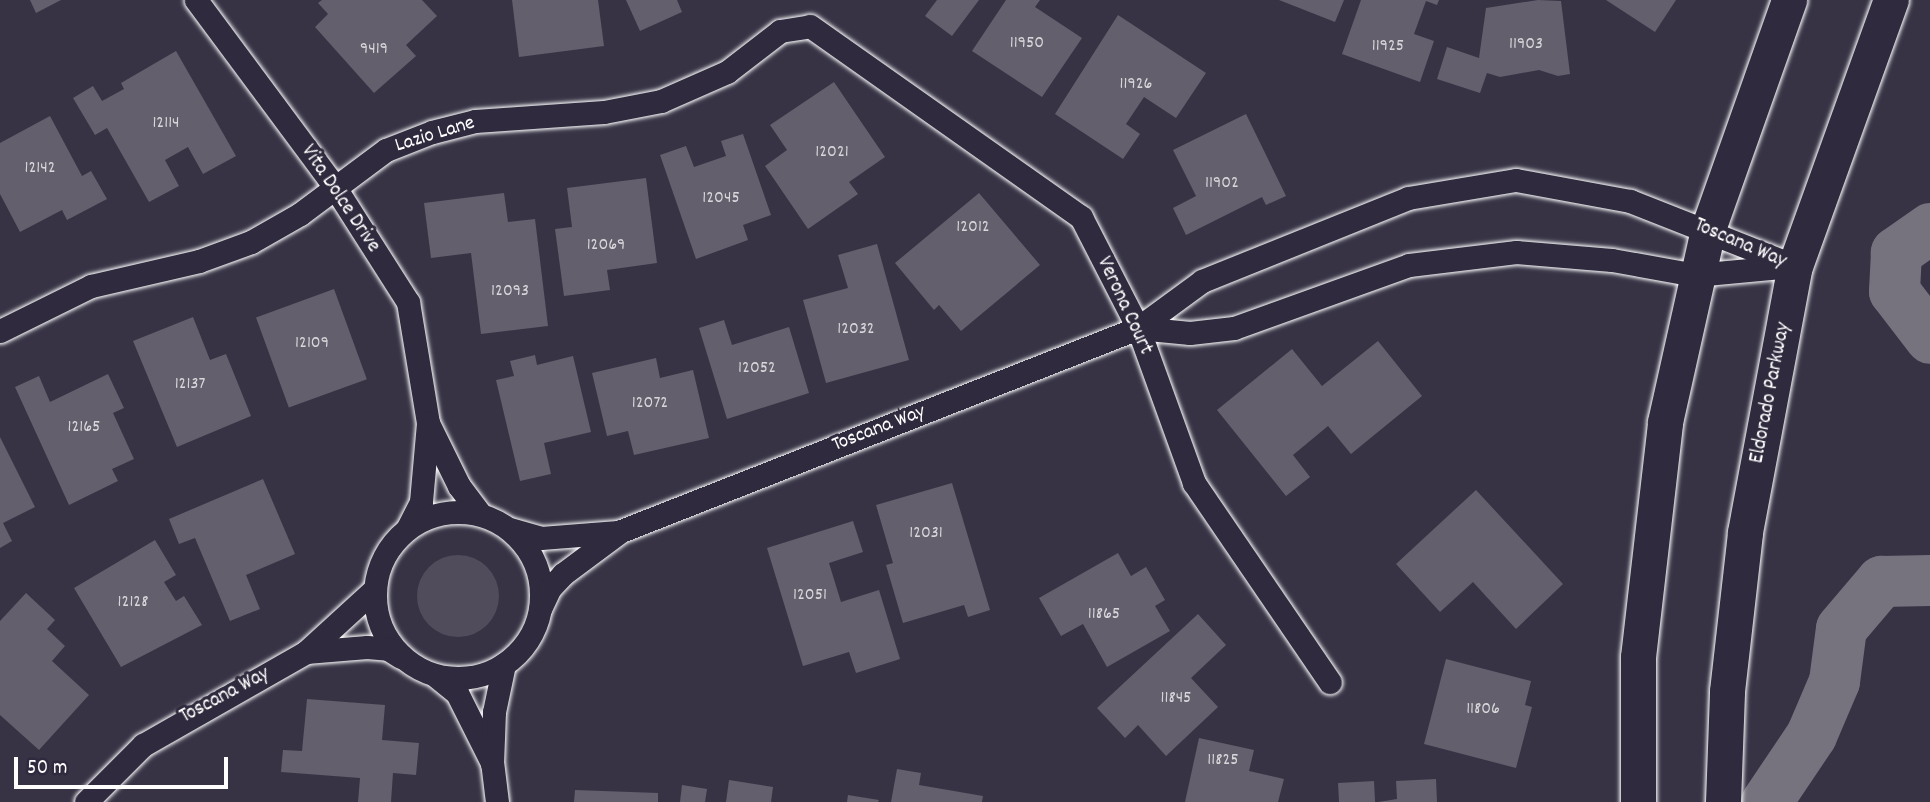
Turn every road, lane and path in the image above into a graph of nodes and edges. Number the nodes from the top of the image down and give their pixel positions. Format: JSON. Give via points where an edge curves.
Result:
{"nodes":[{"id":1,"x":196,"y":0,"type":"edge"},
{"id":2,"x":1789,"y":0,"type":"edge"},
{"id":3,"x":1891,"y":0,"type":"edge"},
{"id":4,"x":810,"y":26,"type":"joint"},
{"id":5,"x":334,"y":186,"type":"junction"},
{"id":6,"x":1708,"y":229,"type":"junction"},
{"id":7,"x":1795,"y":266,"type":"junction"},
{"id":8,"x":1695,"y":275,"type":"junction"},
{"id":9,"x":1138,"y":328,"type":"junction"},
{"id":10,"x":0,"y":331,"type":"edge"},
{"id":11,"x":428,"y":423,"type":"junction"},
{"id":12,"x":480,"y":514,"type":"junction"},
{"id":13,"x":506,"y":527,"type":"junction"},
{"id":14,"x":407,"y":530,"type":"junction"},
{"id":15,"x":621,"y":531,"type":"junction"},
{"id":16,"x":374,"y":590,"type":"junction"},
{"id":17,"x":540,"y":609,"type":"junction"},
{"id":18,"x":306,"y":652,"type":"junction"},
{"id":19,"x":401,"y":657,"type":"junction"},
{"id":20,"x":504,"y":664,"type":"junction"},
{"id":21,"x":436,"y":676,"type":"junction"},
{"id":22,"x":1330,"y":682,"type":"dead end"},
{"id":23,"x":492,"y":764,"type":"junction"},
{"id":24,"x":86,"y":802,"type":"edge"},
{"id":25,"x":497,"y":802,"type":"edge"},
{"id":26,"x":1638,"y":802,"type":"edge"},
{"id":27,"x":1723,"y":802,"type":"edge"}],
"edges":[{"from":1,"to":5,"type":"street","name":"Vita Dolce Drive"},
{"from":2,"to":6,"type":"main road"},
{"from":3,"to":7,"type":"main road","name":"Eldorado Parkway"},
{"from":4,"to":5,"type":"street","name":"Lazio Lane","via":[[780,32],[727,72],[661,101],[604,112],[475,121],[432,132],[386,150]]},
{"from":4,"to":9,"type":"street","name":"Verona Court","via":[[1081,217]]},
{"from":5,"to":10,"type":"street","name":"Lazio Lane","via":[[299,215],[242,245],[199,261],[100,283]]},
{"from":5,"to":11,"type":"street","name":"Vita Dolce Drive","via":[[408,302]]},
{"from":6,"to":7,"type":"street","name":"Toscana Way"},
{"from":6,"to":8,"type":"main road"},
{"from":6,"to":9,"type":"street","name":"Toscana Way","via":[[1630,201],[1516,180],[1408,198],[1202,281]]},
{"from":7,"to":8,"type":"street","name":"Toscana Way"},
{"from":7,"to":27,"type":"main road","name":"Eldorado Parkway","via":[[1745,532],[1727,691]]},
{"from":8,"to":9,"type":"street","name":"Toscana Way","via":[[1612,260],[1516,252],[1409,265],[1234,328],[1190,334]]},
{"from":8,"to":26,"type":"main road","via":[[1665,422],[1638,657]]},
{"from":9,"to":15,"type":"street","name":"Toscana Way"},
{"from":9,"to":22,"type":"street","name":"Verona Court","via":[[1194,483]]},
{"from":11,"to":12,"type":"street","name":"Vita Dolce Drive","via":[[459,486]]},
{"from":11,"to":14,"type":"street","name":"Vita Dolce Drive","via":[[421,502]]},
{"from":12,"to":13,"type":"street"},
{"from":12,"to":14,"type":"street","via":[[452,511]]},
{"from":13,"to":15,"type":"street","name":"Toscana Way","via":[[541,538]]},
{"from":13,"to":17,"type":"street","via":[[529,551],[539,579]]},
{"from":14,"to":16,"type":"street","via":[[387,550]]},
{"from":15,"to":17,"type":"street","name":"Toscana Way","via":[[563,574]]},
{"from":16,"to":18,"type":"street","name":"Toscana Way"},
{"from":16,"to":19,"type":"street","via":[[378,621]]},
{"from":17,"to":20,"type":"street","via":[[521,650]]},
{"from":18,"to":19,"type":"street","name":"Toscana Way","via":[[367,647],[388,649]]},
{"from":18,"to":24,"type":"street","name":"Toscana Way","via":[[158,733],[115,769]]},
{"from":19,"to":21,"type":"street"},
{"from":20,"to":21,"type":"street","via":[[489,672]]},
{"from":20,"to":23,"type":"street","via":[[496,693]]},
{"from":21,"to":23,"type":"street","via":[[457,693]]},
{"from":23,"to":25,"type":"street"}]}
